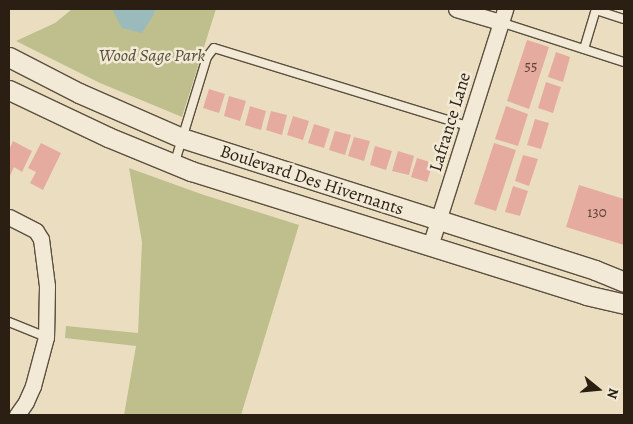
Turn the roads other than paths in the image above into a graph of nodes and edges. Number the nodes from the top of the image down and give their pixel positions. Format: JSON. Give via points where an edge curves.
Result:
{"nodes":[{"id":1,"x":456,"y":9,"type":"edge"},
{"id":2,"x":596,"y":9,"type":"edge"},
{"id":3,"x":502,"y":15,"type":"edge"},
{"id":4,"x":624,"y":19,"type":"edge"},
{"id":5,"x":584,"y":49,"type":"junction"},
{"id":6,"x":9,"y":57,"type":"edge"},
{"id":7,"x":624,"y":62,"type":"edge"},
{"id":8,"x":9,"y":90,"type":"edge"},
{"id":9,"x":468,"y":126,"type":"junction"},
{"id":10,"x":182,"y":138,"type":"junction"},
{"id":11,"x":174,"y":165,"type":"junction"},
{"id":12,"x":9,"y":217,"type":"edge"},
{"id":13,"x":438,"y":221,"type":"junction"},
{"id":14,"x":430,"y":246,"type":"junction"},
{"id":15,"x":624,"y":282,"type":"edge"},
{"id":16,"x":624,"y":304,"type":"edge"},
{"id":17,"x":9,"y":322,"type":"edge"},
{"id":18,"x":46,"y":337,"type":"junction"},
{"id":19,"x":16,"y":415,"type":"edge"}],
"edges":[{"from":1,"to":3,"type":"street"},
{"from":2,"to":4,"type":"lane"},
{"from":2,"to":5,"type":"lane"},
{"from":3,"to":5,"type":"lane"},
{"from":3,"to":9,"type":"street","name":"Lafrance Lane"},
{"from":5,"to":7,"type":"lane"},
{"from":6,"to":10,"type":"street","name":"Boulevard Des Hivernants","via":[[79,93]]},
{"from":8,"to":11,"type":"street","name":"Boulevard Des Hivernants"},
{"from":9,"to":10,"type":"lane","via":[[214,48],[207,58]]},
{"from":9,"to":13,"type":"street","name":"Lafrance Lane"},
{"from":10,"to":11,"type":"lane"},
{"from":10,"to":13,"type":"street","name":"Boulevard Des Hivernants"},
{"from":11,"to":14,"type":"street","name":"Boulevard Des Hivernants"},
{"from":12,"to":18,"type":"street","via":[[36,231],[41,239],[47,286]]},
{"from":13,"to":14,"type":"street","name":"Lafrance Lane"},
{"from":13,"to":15,"type":"street","name":"Boulevard Des Hivernants"},
{"from":14,"to":16,"type":"street","name":"Boulevard Des Hivernants"},
{"from":17,"to":18,"type":"lane"},
{"from":18,"to":19,"type":"street","via":[[26,402]]}]}
